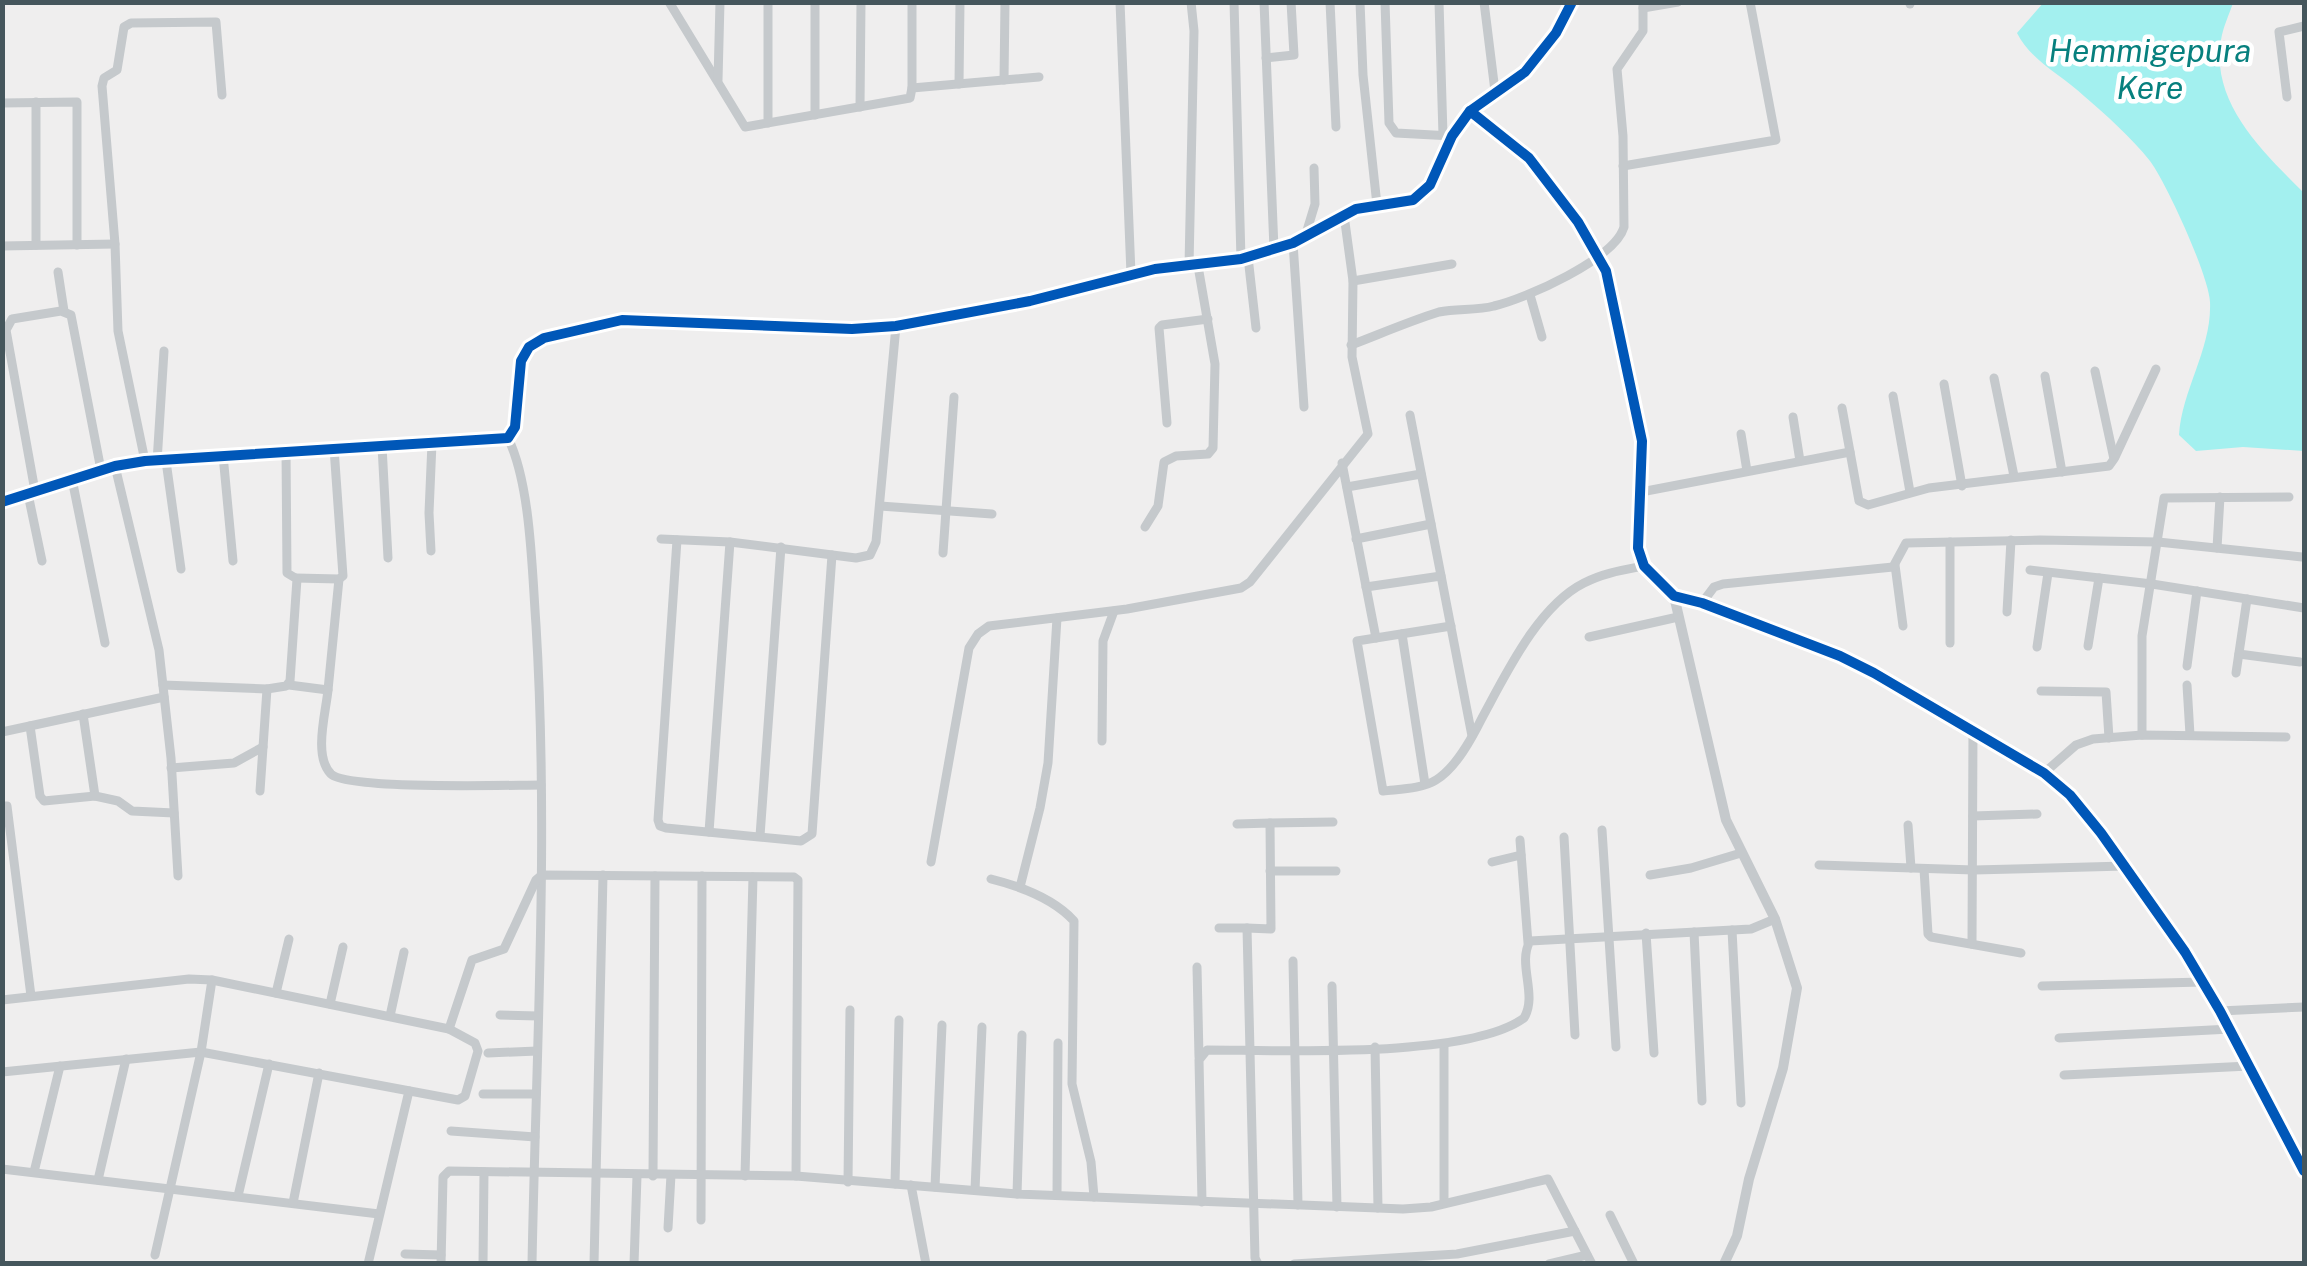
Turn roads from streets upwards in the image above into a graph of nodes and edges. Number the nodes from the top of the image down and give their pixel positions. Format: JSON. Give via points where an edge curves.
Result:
{"nodes":[{"id":1,"x":669,"y":2,"type":"edge"},
{"id":2,"x":678,"y":2,"type":"edge"},
{"id":3,"x":720,"y":2,"type":"edge"},
{"id":4,"x":768,"y":2,"type":"edge"},
{"id":5,"x":815,"y":2,"type":"edge"},
{"id":6,"x":861,"y":2,"type":"edge"},
{"id":7,"x":912,"y":2,"type":"edge"},
{"id":8,"x":960,"y":2,"type":"edge"},
{"id":9,"x":1005,"y":2,"type":"edge"},
{"id":10,"x":1120,"y":2,"type":"edge"},
{"id":11,"x":1192,"y":2,"type":"edge"},
{"id":12,"x":1234,"y":2,"type":"edge"},
{"id":13,"x":1264,"y":2,"type":"edge"},
{"id":14,"x":1290,"y":2,"type":"edge"},
{"id":15,"x":1330,"y":2,"type":"edge"},
{"id":16,"x":1360,"y":2,"type":"edge"},
{"id":17,"x":1385,"y":2,"type":"edge"},
{"id":18,"x":1439,"y":2,"type":"edge"},
{"id":19,"x":1484,"y":2,"type":"edge"},
{"id":20,"x":1572,"y":2,"type":"edge"},
{"id":21,"x":1678,"y":2,"type":"edge"},
{"id":22,"x":1750,"y":2,"type":"edge"},
{"id":23,"x":1643,"y":5,"type":"edge"},
{"id":24,"x":677,"y":15,"type":"junction"},
{"id":25,"x":2304,"y":26,"type":"edge"},
{"id":26,"x":1266,"y":58,"type":"junction"},
{"id":27,"x":1039,"y":77,"type":"dead end"},
{"id":28,"x":1004,"y":80,"type":"junction"},
{"id":29,"x":718,"y":82,"type":"junction"},
{"id":30,"x":958,"y":84,"type":"junction"},
{"id":31,"x":912,"y":88,"type":"junction"},
{"id":32,"x":1495,"y":91,"type":"junction"},
{"id":33,"x":222,"y":94,"type":"dead end"},
{"id":34,"x":2288,"y":98,"type":"dead end"},
{"id":35,"x":36,"y":102,"type":"junction"},
{"id":36,"x":2,"y":103,"type":"edge"},
{"id":37,"x":860,"y":106,"type":"junction"},
{"id":38,"x":1470,"y":111,"type":"junction"},
{"id":39,"x":814,"y":114,"type":"junction"},
{"id":40,"x":768,"y":123,"type":"junction"},
{"id":41,"x":1336,"y":127,"type":"dead end"},
{"id":42,"x":1447,"y":136,"type":"junction"},
{"id":43,"x":1623,"y":166,"type":"junction"},
{"id":44,"x":1314,"y":168,"type":"dead end"},
{"id":45,"x":1377,"y":206,"type":"junction"},
{"id":46,"x":1344,"y":215,"type":"junction"},
{"id":47,"x":1304,"y":236,"type":"junction"},
{"id":48,"x":1293,"y":243,"type":"junction"},
{"id":49,"x":116,"y":244,"type":"junction"},
{"id":50,"x":36,"y":245,"type":"junction"},
{"id":51,"x":2,"y":246,"type":"edge"},
{"id":52,"x":77,"y":246,"type":"junction"},
{"id":53,"x":1274,"y":249,"type":"junction"},
{"id":54,"x":1599,"y":255,"type":"junction"},
{"id":55,"x":1245,"y":258,"type":"junction"},
{"id":56,"x":1452,"y":264,"type":"dead end"},
{"id":57,"x":1193,"y":266,"type":"junction"},
{"id":58,"x":58,"y":272,"type":"dead end"},
{"id":59,"x":1131,"y":274,"type":"junction"},
{"id":60,"x":1354,"y":281,"type":"junction"},
{"id":61,"x":1530,"y":295,"type":"junction"},
{"id":62,"x":64,"y":311,"type":"junction"},
{"id":63,"x":1208,"y":319,"type":"junction"},
{"id":64,"x":896,"y":326,"type":"junction"},
{"id":65,"x":1256,"y":328,"type":"dead end"},
{"id":66,"x":1542,"y":337,"type":"dead end"},
{"id":67,"x":1351,"y":345,"type":"junction"},
{"id":68,"x":164,"y":351,"type":"dead end"},
{"id":69,"x":2156,"y":368,"type":"dead end"},
{"id":70,"x":2096,"y":371,"type":"dead end"},
{"id":71,"x":2045,"y":376,"type":"dead end"},
{"id":72,"x":1994,"y":378,"type":"dead end"},
{"id":73,"x":1944,"y":384,"type":"dead end"},
{"id":74,"x":1892,"y":396,"type":"dead end"},
{"id":75,"x":954,"y":397,"type":"dead end"},
{"id":76,"x":1304,"y":408,"type":"dead end"},
{"id":77,"x":1842,"y":408,"type":"dead end"},
{"id":78,"x":1410,"y":414,"type":"dead end"},
{"id":79,"x":1792,"y":417,"type":"dead end"},
{"id":80,"x":1167,"y":422,"type":"dead end"},
{"id":81,"x":1741,"y":434,"type":"dead end"},
{"id":82,"x":508,"y":438,"type":"junction"},
{"id":83,"x":432,"y":443,"type":"junction"},
{"id":84,"x":382,"y":446,"type":"junction"},
{"id":85,"x":334,"y":448,"type":"junction"},
{"id":86,"x":286,"y":450,"type":"junction"},
{"id":87,"x":1850,"y":452,"type":"junction"},
{"id":88,"x":222,"y":455,"type":"junction"},
{"id":89,"x":2114,"y":459,"type":"junction"},
{"id":90,"x":156,"y":461,"type":"junction"},
{"id":91,"x":1800,"y":461,"type":"junction"},
{"id":92,"x":1342,"y":463,"type":"junction"},
{"id":93,"x":115,"y":466,"type":"junction"},
{"id":94,"x":101,"y":470,"type":"junction"},
{"id":95,"x":1747,"y":471,"type":"junction"},
{"id":96,"x":2062,"y":472,"type":"junction"},
{"id":97,"x":1421,"y":474,"type":"junction"},
{"id":98,"x":2014,"y":476,"type":"junction"},
{"id":99,"x":72,"y":480,"type":"junction"},
{"id":100,"x":1962,"y":486,"type":"junction"},
{"id":101,"x":1346,"y":487,"type":"junction"},
{"id":102,"x":1641,"y":492,"type":"junction"},
{"id":103,"x":1910,"y":492,"type":"junction"},
{"id":104,"x":32,"y":493,"type":"junction"},
{"id":105,"x":2220,"y":497,"type":"junction"},
{"id":106,"x":2289,"y":497,"type":"dead end"},
{"id":107,"x":2,"y":502,"type":"edge"},
{"id":108,"x":880,"y":506,"type":"junction"},
{"id":109,"x":945,"y":510,"type":"junction"},
{"id":110,"x":992,"y":514,"type":"dead end"},
{"id":111,"x":1431,"y":524,"type":"junction"},
{"id":112,"x":1146,"y":527,"type":"dead end"},
{"id":113,"x":661,"y":539,"type":"dead end"},
{"id":114,"x":1356,"y":539,"type":"junction"},
{"id":115,"x":677,"y":540,"type":"junction"},
{"id":116,"x":2011,"y":540,"type":"junction"},
{"id":117,"x":730,"y":542,"type":"junction"},
{"id":118,"x":1950,"y":542,"type":"junction"},
{"id":119,"x":2158,"y":542,"type":"junction"},
{"id":120,"x":781,"y":548,"type":"junction"},
{"id":121,"x":2217,"y":548,"type":"junction"},
{"id":122,"x":431,"y":551,"type":"dead end"},
{"id":123,"x":943,"y":553,"type":"dead end"},
{"id":124,"x":832,"y":555,"type":"junction"},
{"id":125,"x":2302,"y":557,"type":"dead end"},
{"id":126,"x":388,"y":558,"type":"dead end"},
{"id":127,"x":42,"y":561,"type":"dead end"},
{"id":128,"x":233,"y":561,"type":"dead end"},
{"id":129,"x":1894,"y":565,"type":"junction"},
{"id":130,"x":1644,"y":566,"type":"junction"},
{"id":131,"x":181,"y":568,"type":"dead end"},
{"id":132,"x":2030,"y":570,"type":"dead end"},
{"id":133,"x":2048,"y":572,"type":"junction"},
{"id":134,"x":1441,"y":576,"type":"junction"},
{"id":135,"x":296,"y":578,"type":"junction"},
{"id":136,"x":2099,"y":578,"type":"junction"},
{"id":137,"x":339,"y":579,"type":"junction"},
{"id":138,"x":2152,"y":584,"type":"junction"},
{"id":139,"x":1366,"y":588,"type":"junction"},
{"id":140,"x":2197,"y":591,"type":"junction"},
{"id":141,"x":1674,"y":596,"type":"junction"},
{"id":142,"x":2247,"y":599,"type":"junction"},
{"id":143,"x":1702,"y":604,"type":"junction"},
{"id":144,"x":2304,"y":608,"type":"edge"},
{"id":145,"x":1114,"y":611,"type":"junction"},
{"id":146,"x":2007,"y":612,"type":"dead end"},
{"id":147,"x":1678,"y":617,"type":"junction"},
{"id":148,"x":1057,"y":618,"type":"junction"},
{"id":149,"x":1451,"y":626,"type":"junction"},
{"id":150,"x":1902,"y":626,"type":"dead end"},
{"id":151,"x":1402,"y":634,"type":"junction"},
{"id":152,"x":1589,"y":637,"type":"dead end"},
{"id":153,"x":1376,"y":638,"type":"junction"},
{"id":154,"x":105,"y":643,"type":"dead end"},
{"id":155,"x":1950,"y":643,"type":"dead end"},
{"id":156,"x":2088,"y":646,"type":"dead end"},
{"id":157,"x":2038,"y":647,"type":"dead end"},
{"id":158,"x":2239,"y":654,"type":"junction"},
{"id":159,"x":2300,"y":662,"type":"dead end"},
{"id":160,"x":2187,"y":666,"type":"dead end"},
{"id":161,"x":2236,"y":673,"type":"dead end"},
{"id":162,"x":163,"y":685,"type":"junction"},
{"id":163,"x":289,"y":685,"type":"junction"},
{"id":164,"x":2186,"y":685,"type":"dead end"},
{"id":165,"x":267,"y":689,"type":"junction"},
{"id":166,"x":328,"y":690,"type":"junction"},
{"id":167,"x":2042,"y":691,"type":"dead end"},
{"id":168,"x":164,"y":697,"type":"junction"},
{"id":169,"x":83,"y":714,"type":"junction"},
{"id":170,"x":30,"y":726,"type":"junction"},
{"id":171,"x":1973,"y":730,"type":"junction"},
{"id":172,"x":2,"y":732,"type":"edge"},
{"id":173,"x":2142,"y":735,"type":"junction"},
{"id":174,"x":2190,"y":735,"type":"junction"},
{"id":175,"x":1473,"y":736,"type":"junction"},
{"id":176,"x":2286,"y":736,"type":"dead end"},
{"id":177,"x":2108,"y":738,"type":"junction"},
{"id":178,"x":1102,"y":741,"type":"dead end"},
{"id":179,"x":263,"y":747,"type":"junction"},
{"id":180,"x":171,"y":768,"type":"junction"},
{"id":181,"x":2044,"y":772,"type":"junction"},
{"id":182,"x":1425,"y":784,"type":"junction"},
{"id":183,"x":540,"y":786,"type":"junction"},
{"id":184,"x":260,"y":792,"type":"dead end"},
{"id":185,"x":95,"y":796,"type":"junction"},
{"id":186,"x":2,"y":806,"type":"edge"},
{"id":187,"x":174,"y":813,"type":"junction"},
{"id":188,"x":2037,"y":814,"type":"dead end"},
{"id":189,"x":1973,"y":816,"type":"junction"},
{"id":190,"x":1333,"y":822,"type":"dead end"},
{"id":191,"x":1270,"y":823,"type":"junction"},
{"id":192,"x":1238,"y":824,"type":"dead end"},
{"id":193,"x":1908,"y":825,"type":"dead end"},
{"id":194,"x":1602,"y":830,"type":"dead end"},
{"id":195,"x":709,"y":832,"type":"junction"},
{"id":196,"x":760,"y":836,"type":"junction"},
{"id":197,"x":1564,"y":836,"type":"dead end"},
{"id":198,"x":1520,"y":840,"type":"dead end"},
{"id":199,"x":1740,"y":852,"type":"junction"},
{"id":200,"x":1521,"y":854,"type":"junction"},
{"id":201,"x":931,"y":862,"type":"dead end"},
{"id":202,"x":1492,"y":862,"type":"dead end"},
{"id":203,"x":1819,"y":865,"type":"dead end"},
{"id":204,"x":2125,"y":866,"type":"junction"},
{"id":205,"x":1912,"y":868,"type":"junction"},
{"id":206,"x":1924,"y":869,"type":"junction"},
{"id":207,"x":1974,"y":870,"type":"junction"},
{"id":208,"x":1270,"y":871,"type":"junction"},
{"id":209,"x":1336,"y":871,"type":"dead end"},
{"id":210,"x":542,"y":875,"type":"junction"},
{"id":211,"x":603,"y":875,"type":"junction"},
{"id":212,"x":1650,"y":875,"type":"dead end"},
{"id":213,"x":178,"y":876,"type":"dead end"},
{"id":214,"x":655,"y":876,"type":"junction"},
{"id":215,"x":702,"y":876,"type":"junction"},
{"id":216,"x":753,"y":878,"type":"junction"},
{"id":217,"x":991,"y":879,"type":"dead end"},
{"id":218,"x":1020,"y":888,"type":"junction"},
{"id":219,"x":1775,"y":919,"type":"junction"},
{"id":220,"x":1219,"y":928,"type":"dead end"},
{"id":221,"x":1247,"y":928,"type":"junction"},
{"id":222,"x":1732,"y":930,"type":"junction"},
{"id":223,"x":1694,"y":932,"type":"junction"},
{"id":224,"x":1610,"y":934,"type":"junction"},
{"id":225,"x":1646,"y":934,"type":"junction"},
{"id":226,"x":1571,"y":937,"type":"junction"},
{"id":227,"x":289,"y":939,"type":"dead end"},
{"id":228,"x":1528,"y":944,"type":"junction"},
{"id":229,"x":1972,"y":944,"type":"junction"},
{"id":230,"x":343,"y":947,"type":"dead end"},
{"id":231,"x":404,"y":952,"type":"dead end"},
{"id":232,"x":2020,"y":953,"type":"dead end"},
{"id":233,"x":1293,"y":961,"type":"dead end"},
{"id":234,"x":1197,"y":966,"type":"dead end"},
{"id":235,"x":212,"y":980,"type":"junction"},
{"id":236,"x":2203,"y":982,"type":"junction"},
{"id":237,"x":1332,"y":986,"type":"dead end"},
{"id":238,"x":2042,"y":986,"type":"dead end"},
{"id":239,"x":276,"y":992,"type":"junction"},
{"id":240,"x":31,"y":996,"type":"junction"},
{"id":241,"x":2,"y":1000,"type":"edge"},
{"id":242,"x":330,"y":1004,"type":"junction"},
{"id":243,"x":2304,"y":1007,"type":"edge"},
{"id":244,"x":850,"y":1010,"type":"dead end"},
{"id":245,"x":2220,"y":1011,"type":"junction"},
{"id":246,"x":500,"y":1015,"type":"dead end"},
{"id":247,"x":390,"y":1016,"type":"junction"},
{"id":248,"x":538,"y":1016,"type":"junction"},
{"id":249,"x":899,"y":1020,"type":"dead end"},
{"id":250,"x":942,"y":1025,"type":"dead end"},
{"id":251,"x":982,"y":1027,"type":"dead end"},
{"id":252,"x":449,"y":1029,"type":"junction"},
{"id":253,"x":2230,"y":1029,"type":"junction"},
{"id":254,"x":1022,"y":1035,"type":"dead end"},
{"id":255,"x":1575,"y":1036,"type":"dead end"},
{"id":256,"x":2059,"y":1038,"type":"dead end"},
{"id":257,"x":1058,"y":1043,"type":"dead end"},
{"id":258,"x":1444,"y":1045,"type":"junction"},
{"id":259,"x":1616,"y":1047,"type":"dead end"},
{"id":260,"x":1375,"y":1048,"type":"junction"},
{"id":261,"x":1333,"y":1049,"type":"junction"},
{"id":262,"x":1252,"y":1050,"type":"junction"},
{"id":263,"x":1296,"y":1050,"type":"junction"},
{"id":264,"x":538,"y":1051,"type":"junction"},
{"id":265,"x":201,"y":1052,"type":"junction"},
{"id":266,"x":488,"y":1053,"type":"dead end"},
{"id":267,"x":1654,"y":1053,"type":"dead end"},
{"id":268,"x":126,"y":1059,"type":"junction"},
{"id":269,"x":1199,"y":1060,"type":"junction"},
{"id":270,"x":269,"y":1064,"type":"junction"},
{"id":271,"x":60,"y":1066,"type":"junction"},
{"id":272,"x":2250,"y":1066,"type":"junction"},
{"id":273,"x":2,"y":1072,"type":"edge"},
{"id":274,"x":319,"y":1073,"type":"junction"},
{"id":275,"x":2064,"y":1075,"type":"dead end"},
{"id":276,"x":409,"y":1091,"type":"junction"},
{"id":277,"x":484,"y":1094,"type":"dead end"},
{"id":278,"x":536,"y":1094,"type":"junction"},
{"id":279,"x":1702,"y":1100,"type":"dead end"},
{"id":280,"x":1741,"y":1103,"type":"dead end"},
{"id":281,"x":451,"y":1131,"type":"dead end"},
{"id":282,"x":535,"y":1137,"type":"junction"},
{"id":283,"x":2,"y":1168,"type":"edge"},
{"id":284,"x":2304,"y":1171,"type":"edge"},
{"id":285,"x":34,"y":1172,"type":"junction"},
{"id":286,"x":484,"y":1172,"type":"junction"},
{"id":287,"x":534,"y":1174,"type":"junction"},
{"id":288,"x":597,"y":1175,"type":"junction"},
{"id":289,"x":671,"y":1175,"type":"junction"},
{"id":290,"x":702,"y":1175,"type":"junction"},
{"id":291,"x":638,"y":1176,"type":"junction"},
{"id":292,"x":653,"y":1176,"type":"junction"},
{"id":293,"x":745,"y":1176,"type":"junction"},
{"id":294,"x":796,"y":1176,"type":"junction"},
{"id":295,"x":98,"y":1180,"type":"junction"},
{"id":296,"x":848,"y":1182,"type":"junction"},
{"id":297,"x":896,"y":1184,"type":"junction"},
{"id":298,"x":911,"y":1185,"type":"junction"},
{"id":299,"x":936,"y":1187,"type":"junction"},
{"id":300,"x":170,"y":1188,"type":"junction"},
{"id":301,"x":975,"y":1190,"type":"junction"},
{"id":302,"x":1017,"y":1194,"type":"junction"},
{"id":303,"x":238,"y":1196,"type":"junction"},
{"id":304,"x":1057,"y":1196,"type":"junction"},
{"id":305,"x":1094,"y":1197,"type":"junction"},
{"id":306,"x":1202,"y":1202,"type":"junction"},
{"id":307,"x":293,"y":1203,"type":"junction"},
{"id":308,"x":1254,"y":1203,"type":"junction"},
{"id":309,"x":1444,"y":1203,"type":"junction"},
{"id":310,"x":1298,"y":1205,"type":"junction"},
{"id":311,"x":1336,"y":1206,"type":"junction"},
{"id":312,"x":1378,"y":1208,"type":"junction"},
{"id":313,"x":379,"y":1214,"type":"junction"},
{"id":314,"x":1610,"y":1215,"type":"dead end"},
{"id":315,"x":701,"y":1220,"type":"dead end"},
{"id":316,"x":668,"y":1228,"type":"dead end"},
{"id":317,"x":1576,"y":1231,"type":"junction"},
{"id":318,"x":404,"y":1254,"type":"dead end"},
{"id":319,"x":155,"y":1256,"type":"dead end"},
{"id":320,"x":441,"y":1259,"type":"edge"},
{"id":321,"x":1589,"y":1259,"type":"edge"},
{"id":322,"x":368,"y":1264,"type":"edge"},
{"id":323,"x":483,"y":1264,"type":"edge"},
{"id":324,"x":532,"y":1264,"type":"edge"},
{"id":325,"x":594,"y":1264,"type":"edge"},
{"id":326,"x":634,"y":1264,"type":"edge"},
{"id":327,"x":926,"y":1264,"type":"edge"},
{"id":328,"x":1258,"y":1264,"type":"edge"},
{"id":329,"x":1294,"y":1264,"type":"edge"},
{"id":330,"x":1549,"y":1264,"type":"edge"},
{"id":331,"x":1634,"y":1264,"type":"edge"},
{"id":332,"x":1724,"y":1264,"type":"edge"}],
"edges":[{"from":1,"to":24,"type":"street"},
{"from":2,"to":24,"type":"street"},
{"from":3,"to":29,"type":"street"},
{"from":4,"to":40,"type":"street"},
{"from":5,"to":39,"type":"street"},
{"from":6,"to":37,"type":"street"},
{"from":7,"to":31,"type":"street"},
{"from":8,"to":30,"type":"street"},
{"from":9,"to":28,"type":"street"},
{"from":10,"to":59,"type":"street"},
{"from":11,"to":57,"type":"street"},
{"from":12,"to":55,"type":"street"},
{"from":13,"to":26,"type":"street"},
{"from":14,"to":26,"type":"street","via":[[1294,55]]},
{"from":15,"to":41,"type":"street"},
{"from":16,"to":45,"type":"street"},
{"from":17,"to":42,"type":"street","via":[[1389,123],[1396,133]]},
{"from":18,"to":42,"type":"street"},
{"from":19,"to":32,"type":"street"},
{"from":20,"to":32,"type":"street","via":[[1538,57]]},
{"from":21,"to":23,"type":"street"},
{"from":22,"to":43,"type":"street","via":[[1776,140]]},
{"from":23,"to":43,"type":"street","via":[[1643,30],[1617,69]]},
{"from":24,"to":29,"type":"street"},
{"from":25,"to":34,"type":"street","via":[[2279,32]]},
{"from":26,"to":53,"type":"street"},
{"from":27,"to":28,"type":"street"},
{"from":28,"to":30,"type":"street"},
{"from":29,"to":40,"type":"street","via":[[745,127]]},
{"from":30,"to":31,"type":"street"},
{"from":31,"to":37,"type":"street","via":[[910,98]]},
{"from":32,"to":38,"type":"street"},
{"from":33,"to":49,"type":"street","via":[[216,22],[124,26],[117,70],[102,86]]},
{"from":35,"to":36,"type":"street"},
{"from":35,"to":50,"type":"street"},
{"from":35,"to":52,"type":"street","via":[[77,102]]},
{"from":37,"to":39,"type":"street"},
{"from":38,"to":42,"type":"street"},
{"from":38,"to":54,"type":"street","via":[[1529,158]]},
{"from":39,"to":40,"type":"street"},
{"from":42,"to":45,"type":"street","via":[[1426,192]]},
{"from":43,"to":54,"type":"street","via":[[1624,232]]},
{"from":44,"to":47,"type":"street","via":[[1315,204]]},
{"from":45,"to":46,"type":"street"},
{"from":46,"to":47,"type":"street"},
{"from":46,"to":60,"type":"street"},
{"from":47,"to":48,"type":"street"},
{"from":48,"to":53,"type":"street"},
{"from":48,"to":76,"type":"street"},
{"from":49,"to":52,"type":"street"},
{"from":49,"to":90,"type":"street","via":[[118,332]]},
{"from":50,"to":51,"type":"street"},
{"from":50,"to":52,"type":"street"},
{"from":53,"to":55,"type":"street"},
{"from":54,"to":61,"type":"street"},
{"from":54,"to":102,"type":"street","via":[[1639,419]]},
{"from":55,"to":57,"type":"street"},
{"from":55,"to":65,"type":"street"},
{"from":56,"to":60,"type":"street"},
{"from":57,"to":59,"type":"street"},
{"from":57,"to":63,"type":"street"},
{"from":58,"to":62,"type":"street"},
{"from":59,"to":64,"type":"street"},
{"from":60,"to":67,"type":"street"},
{"from":61,"to":66,"type":"street"},
{"from":61,"to":67,"type":"street","via":[[1438,313]]},
{"from":62,"to":94,"type":"street","via":[[72,320]]},
{"from":62,"to":104,"type":"street","via":[[7,326]]},
{"from":63,"to":80,"type":"street","via":[[1159,328]]},
{"from":63,"to":112,"type":"street","via":[[1216,364],[1212,448],[1164,462],[1158,506]]},
{"from":64,"to":82,"type":"street","via":[[622,320],[544,338],[521,361],[515,427]]},
{"from":64,"to":108,"type":"street"},
{"from":67,"to":92,"type":"street","via":[[1369,431]]},
{"from":68,"to":90,"type":"street"},
{"from":69,"to":89,"type":"street"},
{"from":70,"to":89,"type":"street"},
{"from":71,"to":96,"type":"street"},
{"from":72,"to":98,"type":"street"},
{"from":73,"to":100,"type":"street"},
{"from":74,"to":103,"type":"street"},
{"from":75,"to":109,"type":"street"},
{"from":77,"to":87,"type":"street"},
{"from":78,"to":97,"type":"street"},
{"from":79,"to":91,"type":"street"},
{"from":81,"to":95,"type":"street"},
{"from":82,"to":83,"type":"street"},
{"from":82,"to":183,"type":"street","via":[[518,462],[532,566]]},
{"from":83,"to":84,"type":"street"},
{"from":83,"to":122,"type":"street"},
{"from":84,"to":85,"type":"street"},
{"from":84,"to":126,"type":"street"},
{"from":85,"to":86,"type":"street"},
{"from":85,"to":137,"type":"street","via":[[344,573]]},
{"from":86,"to":88,"type":"street"},
{"from":86,"to":135,"type":"street","via":[[287,573]]},
{"from":87,"to":91,"type":"street"},
{"from":87,"to":103,"type":"street","via":[[1863,506]]},
{"from":88,"to":90,"type":"street"},
{"from":88,"to":128,"type":"street"},
{"from":89,"to":96,"type":"street","via":[[2104,468]]},
{"from":90,"to":93,"type":"street"},
{"from":90,"to":131,"type":"street"},
{"from":91,"to":95,"type":"street"},
{"from":92,"to":101,"type":"street"},
{"from":92,"to":145,"type":"street","via":[[1250,582],[1230,592]]},
{"from":93,"to":94,"type":"street"},
{"from":93,"to":162,"type":"street"},
{"from":94,"to":99,"type":"street"},
{"from":95,"to":102,"type":"street"},
{"from":96,"to":98,"type":"street"},
{"from":97,"to":101,"type":"street"},
{"from":97,"to":111,"type":"street"},
{"from":98,"to":100,"type":"street"},
{"from":99,"to":104,"type":"street"},
{"from":99,"to":154,"type":"street"},
{"from":100,"to":103,"type":"street"},
{"from":101,"to":114,"type":"street"},
{"from":102,"to":130,"type":"street","via":[[1638,548]]},
{"from":104,"to":107,"type":"street"},
{"from":104,"to":127,"type":"street"},
{"from":105,"to":106,"type":"street"},
{"from":105,"to":119,"type":"street","via":[[2166,496]]},
{"from":105,"to":121,"type":"street"},
{"from":108,"to":109,"type":"street"},
{"from":108,"to":124,"type":"street","via":[[870,555]]},
{"from":109,"to":110,"type":"street"},
{"from":109,"to":123,"type":"street"},
{"from":111,"to":114,"type":"street"},
{"from":111,"to":134,"type":"street"},
{"from":113,"to":115,"type":"street"},
{"from":114,"to":139,"type":"street"},
{"from":115,"to":117,"type":"street"},
{"from":115,"to":195,"type":"street","via":[[658,824]]},
{"from":116,"to":118,"type":"street"},
{"from":116,"to":119,"type":"street"},
{"from":116,"to":146,"type":"street"},
{"from":117,"to":120,"type":"street"},
{"from":117,"to":195,"type":"street"},
{"from":118,"to":129,"type":"street","via":[[1905,543]]},
{"from":118,"to":155,"type":"street"},
{"from":119,"to":121,"type":"street"},
{"from":119,"to":138,"type":"street"},
{"from":120,"to":124,"type":"street"},
{"from":120,"to":196,"type":"street"},
{"from":121,"to":125,"type":"street"},
{"from":124,"to":196,"type":"street","via":[[813,830],[802,841]]},
{"from":129,"to":143,"type":"street","via":[[1723,584]]},
{"from":129,"to":150,"type":"street"},
{"from":130,"to":141,"type":"street"},
{"from":130,"to":175,"type":"street","via":[[1605,574],[1557,603],[1508,668]]},
{"from":132,"to":133,"type":"street"},
{"from":133,"to":136,"type":"street"},
{"from":133,"to":157,"type":"street"},
{"from":134,"to":139,"type":"street"},
{"from":134,"to":149,"type":"street"},
{"from":135,"to":137,"type":"street"},
{"from":135,"to":163,"type":"street"},
{"from":136,"to":138,"type":"street"},
{"from":136,"to":156,"type":"street"},
{"from":137,"to":166,"type":"street"},
{"from":138,"to":140,"type":"street"},
{"from":138,"to":173,"type":"street","via":[[2142,636]]},
{"from":139,"to":153,"type":"street"},
{"from":140,"to":142,"type":"street"},
{"from":140,"to":160,"type":"street"},
{"from":141,"to":143,"type":"street"},
{"from":141,"to":147,"type":"street"},
{"from":142,"to":144,"type":"street"},
{"from":142,"to":158,"type":"street"},
{"from":143,"to":171,"type":"street","via":[[1850,660]]},
{"from":145,"to":148,"type":"street"},
{"from":145,"to":178,"type":"street","via":[[1103,641]]},
{"from":147,"to":152,"type":"street"},
{"from":147,"to":199,"type":"street","via":[[1718,791]]},
{"from":148,"to":201,"type":"street","via":[[989,626],[972,641]]},
{"from":148,"to":218,"type":"street","via":[[1048,764]]},
{"from":149,"to":151,"type":"street"},
{"from":149,"to":175,"type":"street"},
{"from":151,"to":153,"type":"street"},
{"from":151,"to":182,"type":"street"},
{"from":153,"to":182,"type":"street","via":[[1356,642],[1383,791]]},
{"from":158,"to":159,"type":"street"},
{"from":158,"to":161,"type":"street"},
{"from":162,"to":165,"type":"street"},
{"from":162,"to":168,"type":"street"},
{"from":163,"to":165,"type":"street"},
{"from":163,"to":166,"type":"street"},
{"from":164,"to":174,"type":"street"},
{"from":165,"to":179,"type":"street"},
{"from":166,"to":183,"type":"street","via":[[322,751],[335,776],[364,783]]},
{"from":167,"to":177,"type":"street","via":[[2106,692]]},
{"from":168,"to":169,"type":"street"},
{"from":168,"to":180,"type":"street"},
{"from":169,"to":170,"type":"street"},
{"from":169,"to":185,"type":"street"},
{"from":170,"to":172,"type":"street"},
{"from":170,"to":185,"type":"street","via":[[44,801]]},
{"from":171,"to":181,"type":"street"},
{"from":171,"to":189,"type":"street"},
{"from":173,"to":174,"type":"street"},
{"from":173,"to":177,"type":"street"},
{"from":174,"to":176,"type":"street"},
{"from":175,"to":182,"type":"street","via":[[1444,774]]},
{"from":177,"to":181,"type":"street","via":[[2076,744]]},
{"from":179,"to":180,"type":"street","via":[[234,763]]},
{"from":179,"to":184,"type":"street"},
{"from":180,"to":187,"type":"street"},
{"from":181,"to":204,"type":"street"},
{"from":183,"to":210,"type":"street"},
{"from":185,"to":187,"type":"street","via":[[132,811]]},
{"from":186,"to":240,"type":"street"},
{"from":187,"to":213,"type":"street"},
{"from":188,"to":189,"type":"street"},
{"from":189,"to":207,"type":"street"},
{"from":190,"to":191,"type":"street"},
{"from":191,"to":192,"type":"street"},
{"from":191,"to":208,"type":"street"},
{"from":193,"to":205,"type":"street"},
{"from":194,"to":224,"type":"street"},
{"from":195,"to":196,"type":"street"},
{"from":197,"to":226,"type":"street"},
{"from":198,"to":200,"type":"street"},
{"from":199,"to":212,"type":"street"},
{"from":199,"to":219,"type":"street"},
{"from":200,"to":202,"type":"street"},
{"from":200,"to":228,"type":"street"},
{"from":203,"to":205,"type":"street"},
{"from":204,"to":207,"type":"street"},
{"from":204,"to":236,"type":"street"},
{"from":205,"to":206,"type":"street"},
{"from":206,"to":207,"type":"street"},
{"from":206,"to":229,"type":"street","via":[[1928,934]]},
{"from":207,"to":229,"type":"street"},
{"from":208,"to":209,"type":"street"},
{"from":208,"to":221,"type":"street","via":[[1271,929]]},
{"from":210,"to":211,"type":"street"},
{"from":210,"to":248,"type":"street"},
{"from":210,"to":252,"type":"street","via":[[504,949],[472,960]]},
{"from":211,"to":214,"type":"street"},
{"from":211,"to":288,"type":"street"},
{"from":214,"to":215,"type":"street"},
{"from":214,"to":292,"type":"street"},
{"from":215,"to":216,"type":"street"},
{"from":215,"to":290,"type":"street"},
{"from":216,"to":293,"type":"street"},
{"from":216,"to":294,"type":"street","via":[[799,883]]},
{"from":217,"to":218,"type":"street"},
{"from":218,"to":305,"type":"street","via":[[1074,921],[1072,1084]]},
{"from":219,"to":222,"type":"street"},
{"from":219,"to":332,"type":"street","via":[[1797,994],[1783,1068]]},
{"from":220,"to":221,"type":"street"},
{"from":221,"to":262,"type":"street"},
{"from":222,"to":223,"type":"street"},
{"from":222,"to":280,"type":"street"},
{"from":223,"to":225,"type":"street"},
{"from":223,"to":279,"type":"street"},
{"from":224,"to":225,"type":"street"},
{"from":224,"to":226,"type":"street"},
{"from":224,"to":259,"type":"street"},
{"from":225,"to":267,"type":"street"},
{"from":226,"to":228,"type":"street"},
{"from":226,"to":255,"type":"street"},
{"from":227,"to":239,"type":"street"},
{"from":228,"to":258,"type":"street","via":[[1530,1004],[1524,1018]]},
{"from":229,"to":232,"type":"street"},
{"from":230,"to":242,"type":"street"},
{"from":231,"to":247,"type":"street"},
{"from":233,"to":263,"type":"street"},
{"from":234,"to":269,"type":"street"},
{"from":235,"to":239,"type":"street"},
{"from":235,"to":240,"type":"street"},
{"from":235,"to":265,"type":"street"},
{"from":236,"to":238,"type":"street"},
{"from":236,"to":245,"type":"street"},
{"from":237,"to":261,"type":"street"},
{"from":239,"to":242,"type":"street"},
{"from":240,"to":241,"type":"street"},
{"from":242,"to":247,"type":"street"},
{"from":243,"to":245,"type":"street"},
{"from":244,"to":296,"type":"street"},
{"from":245,"to":253,"type":"street"},
{"from":246,"to":248,"type":"street"},
{"from":247,"to":252,"type":"street"},
{"from":248,"to":264,"type":"street"},
{"from":249,"to":297,"type":"street"},
{"from":250,"to":299,"type":"street"},
{"from":251,"to":301,"type":"street"},
{"from":252,"to":276,"type":"street","via":[[478,1051],[465,1096]]},
{"from":253,"to":256,"type":"street"},
{"from":253,"to":272,"type":"street"},
{"from":254,"to":302,"type":"street"},
{"from":257,"to":304,"type":"street"},
{"from":258,"to":260,"type":"street"},
{"from":258,"to":309,"type":"street"},
{"from":260,"to":261,"type":"street"},
{"from":260,"to":312,"type":"street"},
{"from":261,"to":263,"type":"street"},
{"from":261,"to":311,"type":"street"},
{"from":262,"to":263,"type":"street"},
{"from":262,"to":269,"type":"street","via":[[1208,1050]]},
{"from":262,"to":308,"type":"street"},
{"from":263,"to":310,"type":"street"},
{"from":264,"to":266,"type":"street"},
{"from":264,"to":278,"type":"street"},
{"from":265,"to":268,"type":"street"},
{"from":265,"to":270,"type":"street"},
{"from":265,"to":300,"type":"street"},
{"from":268,"to":271,"type":"street"},
{"from":268,"to":295,"type":"street"},
{"from":269,"to":306,"type":"street"},
{"from":270,"to":274,"type":"street"},
{"from":270,"to":303,"type":"street"},
{"from":271,"to":273,"type":"street"},
{"from":271,"to":285,"type":"street"},
{"from":272,"to":275,"type":"street"},
{"from":272,"to":284,"type":"street"},
{"from":274,"to":276,"type":"street"},
{"from":274,"to":307,"type":"street"},
{"from":276,"to":313,"type":"street"},
{"from":277,"to":278,"type":"street"},
{"from":278,"to":282,"type":"street"},
{"from":281,"to":282,"type":"street"},
{"from":282,"to":287,"type":"street"},
{"from":283,"to":285,"type":"street"},
{"from":285,"to":295,"type":"street"},
{"from":286,"to":287,"type":"street"},
{"from":286,"to":320,"type":"street","via":[[444,1174]]},
{"from":286,"to":323,"type":"street"},
{"from":287,"to":288,"type":"street"},
{"from":287,"to":324,"type":"street"},
{"from":288,"to":291,"type":"street"},
{"from":288,"to":325,"type":"street"},
{"from":289,"to":290,"type":"street"},
{"from":289,"to":292,"type":"street"},
{"from":289,"to":316,"type":"street"},
{"from":290,"to":293,"type":"street"},
{"from":290,"to":315,"type":"street"},
{"from":291,"to":292,"type":"street"},
{"from":291,"to":326,"type":"street"},
{"from":293,"to":294,"type":"street"},
{"from":294,"to":296,"type":"street"},
{"from":295,"to":300,"type":"street"},
{"from":296,"to":297,"type":"street"},
{"from":297,"to":298,"type":"street"},
{"from":298,"to":299,"type":"street"},
{"from":298,"to":327,"type":"street"},
{"from":299,"to":301,"type":"street"},
{"from":300,"to":303,"type":"street"},
{"from":300,"to":319,"type":"street"},
{"from":301,"to":302,"type":"street"},
{"from":302,"to":304,"type":"street"},
{"from":303,"to":307,"type":"street"},
{"from":304,"to":305,"type":"street"},
{"from":305,"to":306,"type":"street"},
{"from":306,"to":308,"type":"street"},
{"from":307,"to":313,"type":"street"},
{"from":308,"to":310,"type":"street"},
{"from":308,"to":328,"type":"street"},
{"from":309,"to":312,"type":"street"},
{"from":309,"to":317,"type":"street","via":[[1548,1178]]},
{"from":310,"to":311,"type":"street"},
{"from":311,"to":312,"type":"street"},
{"from":313,"to":322,"type":"street"},
{"from":314,"to":331,"type":"street"},
{"from":317,"to":321,"type":"street"},
{"from":317,"to":329,"type":"street","via":[[1457,1254]]},
{"from":318,"to":320,"type":"street"},
{"from":321,"to":330,"type":"street"}]}
